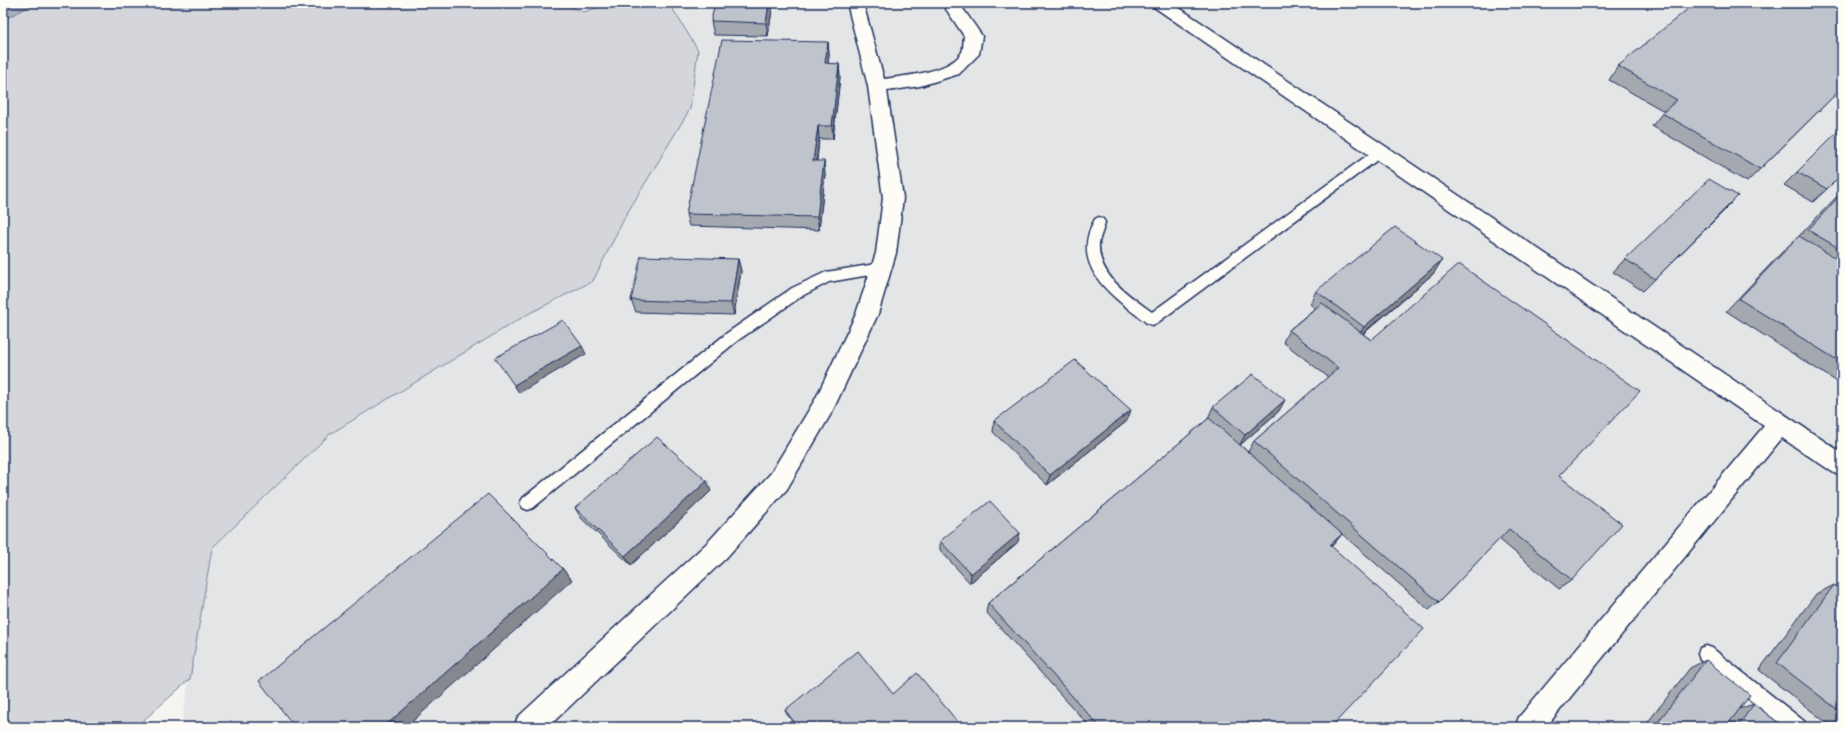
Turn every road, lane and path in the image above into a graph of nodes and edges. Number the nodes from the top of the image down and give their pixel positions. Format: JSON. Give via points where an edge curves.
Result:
{"nodes":[{"id":1,"x":855,"y":3,"type":"edge"},
{"id":2,"x":950,"y":3,"type":"edge"},
{"id":3,"x":1160,"y":3,"type":"edge"},
{"id":4,"x":877,"y":86,"type":"junction"},
{"id":5,"x":1380,"y":152,"type":"junction"},
{"id":6,"x":1099,"y":222,"type":"dead end"},
{"id":7,"x":882,"y":268,"type":"junction"},
{"id":8,"x":1780,"y":424,"type":"junction"},
{"id":9,"x":1842,"y":466,"type":"edge"},
{"id":10,"x":528,"y":503,"type":"dead end"},
{"id":11,"x":1706,"y":654,"type":"dead end"},
{"id":12,"x":528,"y":727,"type":"edge"},
{"id":13,"x":1529,"y":727,"type":"edge"},
{"id":14,"x":1798,"y":727,"type":"edge"}],
"edges":[{"from":1,"to":4,"type":"street"},
{"from":2,"to":4,"type":"street","via":[[973,36],[970,54],[953,70],[920,80]]},
{"from":3,"to":5,"type":"street"},
{"from":4,"to":7,"type":"street","via":[[893,198]]},
{"from":5,"to":6,"type":"lane","via":[[1152,319],[1112,289],[1096,266],[1093,243]]},
{"from":5,"to":8,"type":"street"},
{"from":7,"to":10,"type":"lane","via":[[826,277],[797,292],[732,337]]},
{"from":7,"to":12,"type":"street","via":[[867,314],[824,405],[779,481],[717,550]]},
{"from":8,"to":9,"type":"street"},
{"from":8,"to":13,"type":"street"},
{"from":11,"to":14,"type":"lane"}]}
